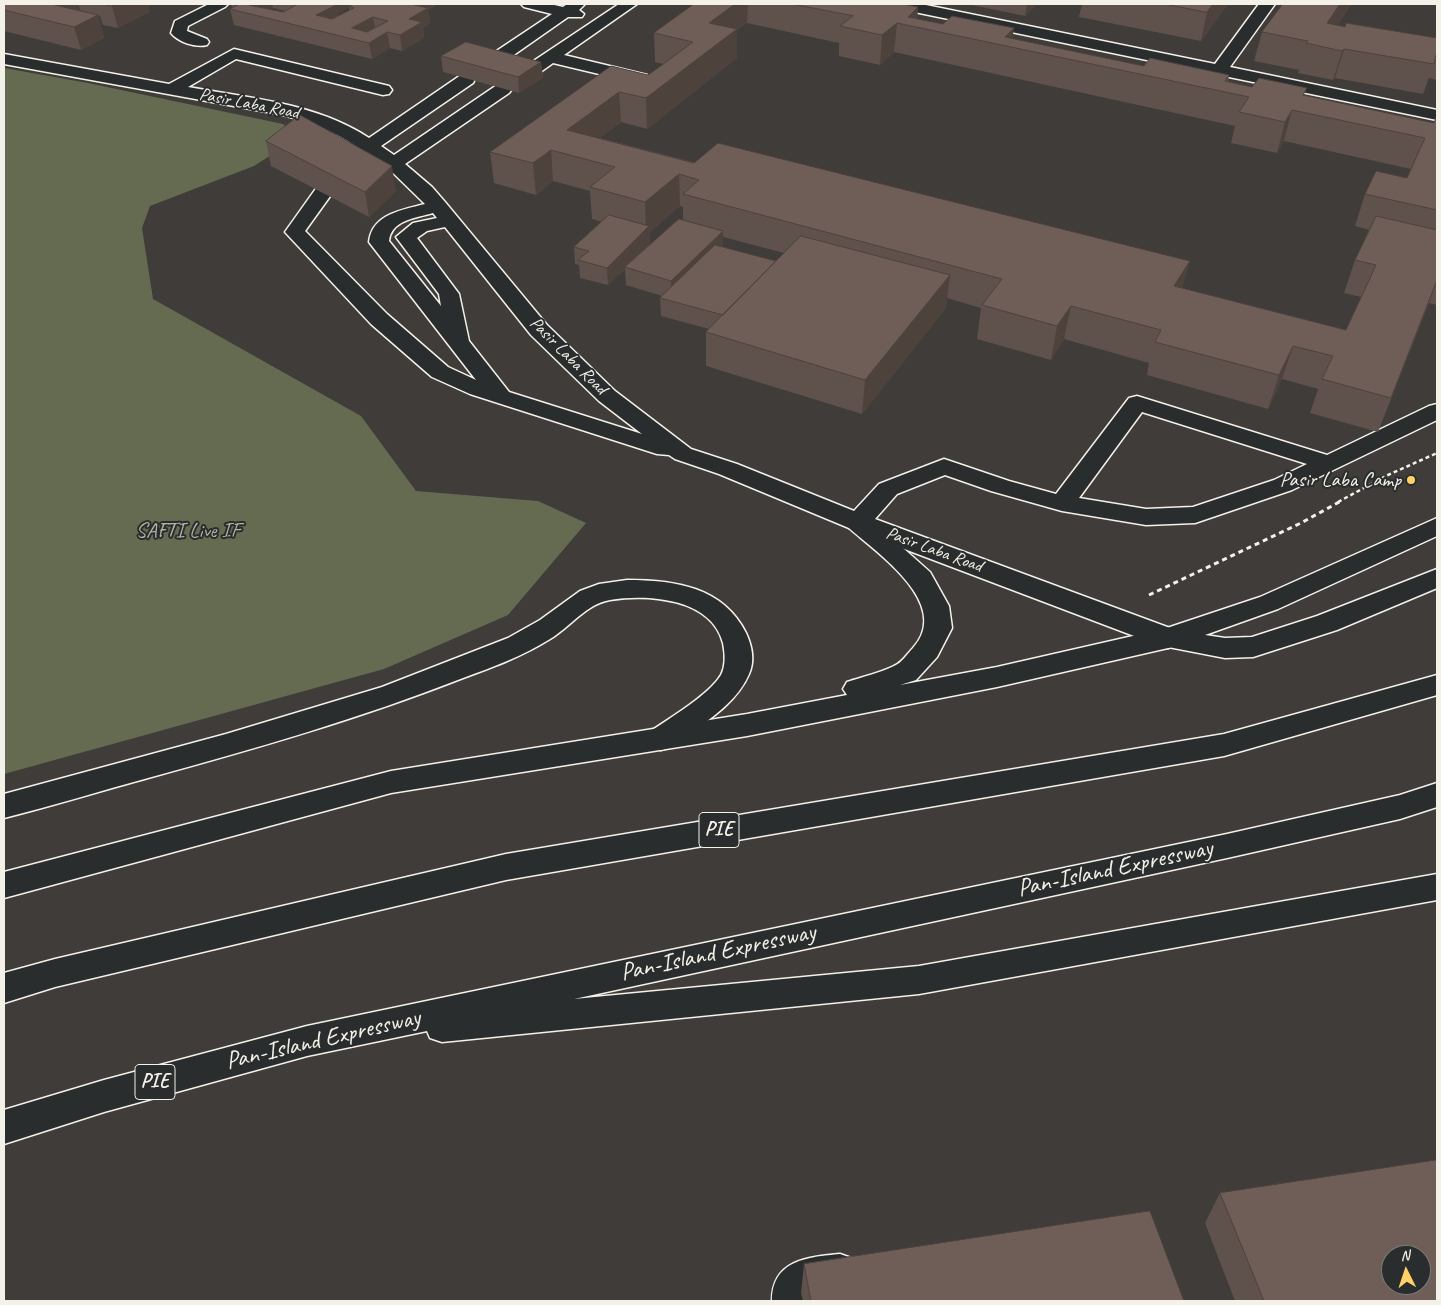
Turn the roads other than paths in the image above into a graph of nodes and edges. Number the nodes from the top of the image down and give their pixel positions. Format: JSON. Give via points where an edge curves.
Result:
{"nodes":[{"id":1,"x":220,"y":4,"type":"edge"},
{"id":2,"x":529,"y":4,"type":"edge"},
{"id":3,"x":629,"y":4,"type":"edge"},
{"id":4,"x":900,"y":4,"type":"edge"},
{"id":5,"x":1267,"y":4,"type":"edge"},
{"id":6,"x":571,"y":8,"type":"edge"},
{"id":7,"x":604,"y":20,"type":"junction"},
{"id":8,"x":202,"y":42,"type":"dead end"},
{"id":9,"x":550,"y":57,"type":"junction"},
{"id":10,"x":4,"y":59,"type":"edge"},
{"id":11,"x":489,"y":64,"type":"edge"},
{"id":12,"x":1219,"y":70,"type":"junction"},
{"id":13,"x":526,"y":74,"type":"edge"},
{"id":14,"x":467,"y":79,"type":"edge"},
{"id":15,"x":660,"y":83,"type":"edge"},
{"id":16,"x":172,"y":89,"type":"junction"},
{"id":17,"x":503,"y":89,"type":"edge"},
{"id":18,"x":383,"y":90,"type":"dead end"},
{"id":19,"x":1437,"y":115,"type":"edge"},
{"id":20,"x":369,"y":146,"type":"junction"},
{"id":21,"x":394,"y":163,"type":"junction"},
{"id":22,"x":444,"y":213,"type":"junction"},
{"id":23,"x":459,"y":346,"type":"junction"},
{"id":24,"x":500,"y":395,"type":"junction"},
{"id":25,"x":1437,"y":411,"type":"edge"},
{"id":26,"x":683,"y":454,"type":"junction"},
{"id":27,"x":1329,"y":462,"type":"junction"},
{"id":28,"x":1062,"y":503,"type":"junction"},
{"id":29,"x":858,"y":522,"type":"junction"},
{"id":30,"x":1437,"y":526,"type":"edge"},
{"id":31,"x":1437,"y":578,"type":"edge"},
{"id":32,"x":1168,"y":638,"type":"junction"},
{"id":33,"x":1437,"y":685,"type":"edge"},
{"id":34,"x":747,"y":725,"type":"junction"},
{"id":35,"x":661,"y":739,"type":"junction"},
{"id":36,"x":1437,"y":795,"type":"edge"},
{"id":37,"x":4,"y":806,"type":"edge"},
{"id":38,"x":13,"y":878,"type":"edge"},
{"id":39,"x":1437,"y":887,"type":"edge"},
{"id":40,"x":4,"y":988,"type":"edge"},
{"id":41,"x":307,"y":1040,"type":"junction"},
{"id":42,"x":4,"y":1127,"type":"edge"},
{"id":43,"x":878,"y":1266,"type":"edge"},
{"id":44,"x":792,"y":1301,"type":"edge"}],
"edges":[{"from":1,"to":8,"type":"main road","via":[[181,24],[179,33]]},
{"from":2,"to":6,"type":"main road"},
{"from":3,"to":7,"type":"main road"},
{"from":4,"to":12,"type":"main road"},
{"from":5,"to":12,"type":"main road"},
{"from":6,"to":7,"type":"main road"},
{"from":6,"to":11,"type":"main road"},
{"from":7,"to":9,"type":"main road"},
{"from":9,"to":13,"type":"main road"},
{"from":9,"to":15,"type":"main road"},
{"from":10,"to":16,"type":"main road","name":"Pasir Laba Road"},
{"from":12,"to":19,"type":"main road"},
{"from":14,"to":20,"type":"main road"},
{"from":16,"to":18,"type":"main road","via":[[234,54]]},
{"from":16,"to":20,"type":"main road","name":"Pasir Laba Road","via":[[314,118],[346,131]]},
{"from":17,"to":21,"type":"main road"},
{"from":20,"to":21,"type":"main road","name":"Pasir Laba Road"},
{"from":20,"to":24,"type":"main road","via":[[334,177],[295,232],[379,319],[440,372]]},
{"from":21,"to":22,"type":"main road","name":"Pasir Laba Road"},
{"from":22,"to":23,"type":"main road","via":[[406,237],[449,294]]},
{"from":22,"to":23,"type":"main road","via":[[393,219],[380,232],[379,242]]},
{"from":22,"to":26,"type":"main road","name":"Pasir Laba Road","via":[[539,330],[607,396]]},
{"from":23,"to":24,"type":"main road"},
{"from":24,"to":26,"type":"main road"},
{"from":25,"to":27,"type":"main road"},
{"from":26,"to":29,"type":"main road","name":"Pasir Laba Road"},
{"from":27,"to":28,"type":"main road","via":[[1283,485],[1195,515],[1146,517]]},
{"from":27,"to":28,"type":"main road","via":[[1138,403]]},
{"from":28,"to":29,"type":"main road","via":[[944,466],[888,489]]},
{"from":29,"to":32,"type":"main road","name":"Pasir Laba Road"},
{"from":29,"to":34,"type":"main road","via":[[921,578],[936,606],[938,628],[927,650],[906,673]]},
{"from":30,"to":32,"type":"main road","via":[[1269,603]]},
{"from":31,"to":32,"type":"main road","via":[[1327,623],[1253,647],[1225,648]]},
{"from":32,"to":34,"type":"main road","via":[[997,677]]},
{"from":33,"to":40,"type":"main road","number":"PIE","via":[[1224,745],[506,867],[55,973]]},
{"from":34,"to":35,"type":"main road"},
{"from":35,"to":37,"type":"main road","via":[[723,692],[734,676],[740,656],[733,634],[719,613],[693,598],[642,587],[608,591],[583,599],[541,633],[378,700]]},
{"from":35,"to":38,"type":"main road","via":[[391,782]]},
{"from":36,"to":41,"type":"main road","name":"Pan-Island Expressway","number":"PIE","via":[[1400,807],[1227,846]]},
{"from":39,"to":41,"type":"main road","via":[[919,980]]},
{"from":41,"to":42,"type":"main road","name":"Pan-Island Expressway","number":"PIE"},
{"from":43,"to":44,"type":"main road","via":[[800,1280],[794,1284]]}]}
